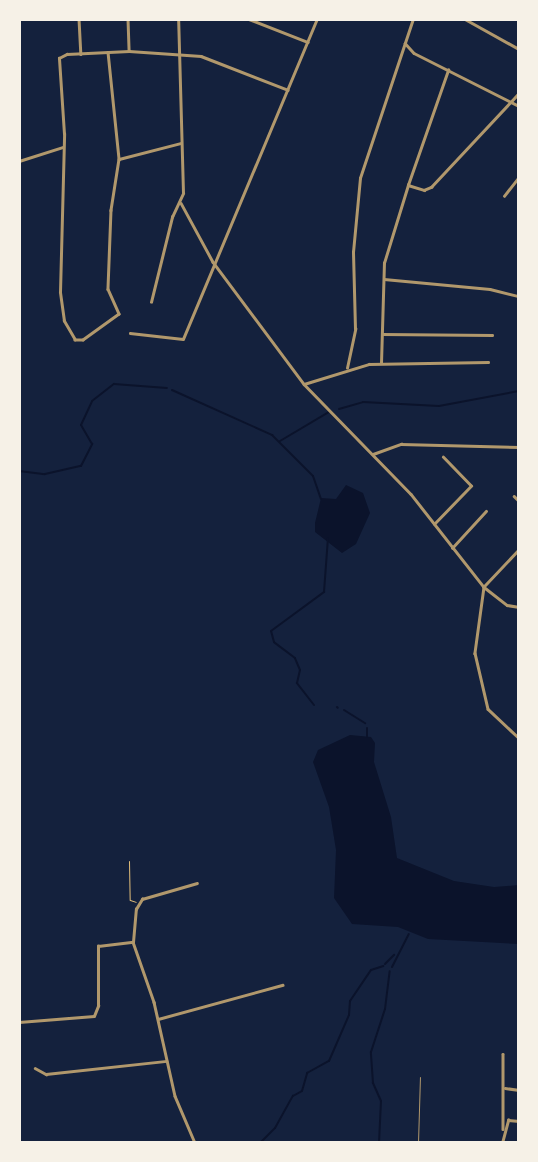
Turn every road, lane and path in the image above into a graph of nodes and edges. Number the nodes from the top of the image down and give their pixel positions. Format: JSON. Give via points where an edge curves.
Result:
{"nodes":[{"id":1,"x":79,"y":19,"type":"edge"},
{"id":2,"x":128,"y":19,"type":"edge"},
{"id":3,"x":178,"y":19,"type":"edge"},
{"id":4,"x":249,"y":19,"type":"edge"},
{"id":5,"x":317,"y":19,"type":"edge"},
{"id":6,"x":413,"y":19,"type":"edge"},
{"id":7,"x":465,"y":19,"type":"edge"},
{"id":8,"x":308,"y":42,"type":"junction"},
{"id":9,"x":405,"y":43,"type":"junction"},
{"id":10,"x":519,"y":49,"type":"edge"},
{"id":11,"x":129,"y":51,"type":"junction"},
{"id":12,"x":108,"y":52,"type":"junction"},
{"id":13,"x":178,"y":52,"type":"junction"},
{"id":14,"x":81,"y":55,"type":"junction"},
{"id":15,"x":448,"y":70,"type":"junction"},
{"id":16,"x":288,"y":90,"type":"junction"},
{"id":17,"x":519,"y":93,"type":"edge"},
{"id":18,"x":512,"y":101,"type":"junction"},
{"id":19,"x":519,"y":106,"type":"edge"},
{"id":20,"x":181,"y":143,"type":"junction"},
{"id":21,"x":64,"y":147,"type":"junction"},
{"id":22,"x":119,"y":159,"type":"junction"},
{"id":23,"x":19,"y":161,"type":"edge"},
{"id":24,"x":519,"y":177,"type":"edge"},
{"id":25,"x":408,"y":185,"type":"junction"},
{"id":26,"x":504,"y":196,"type":"dead end"},
{"id":27,"x":181,"y":203,"type":"junction"},
{"id":28,"x":213,"y":262,"type":"junction"},
{"id":29,"x":384,"y":279,"type":"junction"},
{"id":30,"x":519,"y":296,"type":"edge"},
{"id":31,"x":151,"y":302,"type":"dead end"},
{"id":32,"x":130,"y":333,"type":"dead end"},
{"id":33,"x":382,"y":334,"type":"junction"},
{"id":34,"x":492,"y":335,"type":"dead end"},
{"id":35,"x":488,"y":362,"type":"dead end"},
{"id":36,"x":381,"y":363,"type":"junction"},
{"id":37,"x":347,"y":368,"type":"junction"},
{"id":38,"x":304,"y":384,"type":"junction"},
{"id":39,"x":519,"y":447,"type":"edge"},
{"id":40,"x":373,"y":454,"type":"junction"},
{"id":41,"x":443,"y":457,"type":"dead end"},
{"id":42,"x":514,"y":496,"type":"dead end"},
{"id":43,"x":519,"y":501,"type":"edge"},
{"id":44,"x":486,"y":511,"type":"dead end"},
{"id":45,"x":434,"y":524,"type":"junction"},
{"id":46,"x":452,"y":548,"type":"junction"},
{"id":47,"x":519,"y":550,"type":"edge"},
{"id":48,"x":484,"y":587,"type":"junction"},
{"id":49,"x":519,"y":607,"type":"edge"},
{"id":50,"x":519,"y":738,"type":"edge"},
{"id":51,"x":129,"y":861,"type":"dead end"},
{"id":52,"x":197,"y":883,"type":"dead end"},
{"id":53,"x":138,"y":903,"type":"junction"},
{"id":54,"x":133,"y":942,"type":"junction"},
{"id":55,"x":282,"y":985,"type":"dead end"},
{"id":56,"x":158,"y":1019,"type":"junction"},
{"id":57,"x":19,"y":1022,"type":"edge"},
{"id":58,"x":503,"y":1054,"type":"dead end"},
{"id":59,"x":166,"y":1060,"type":"junction"},
{"id":60,"x":35,"y":1068,"type":"dead end"},
{"id":61,"x":420,"y":1077,"type":"dead end"},
{"id":62,"x":505,"y":1088,"type":"junction"},
{"id":63,"x":519,"y":1090,"type":"edge"},
{"id":64,"x":519,"y":1121,"type":"edge"},
{"id":65,"x":503,"y":1129,"type":"junction"},
{"id":66,"x":195,"y":1143,"type":"edge"},
{"id":67,"x":418,"y":1143,"type":"edge"},
{"id":68,"x":502,"y":1143,"type":"edge"}],
"edges":[{"from":1,"to":14,"type":"street"},
{"from":2,"to":11,"type":"street"},
{"from":3,"to":13,"type":"street"},
{"from":4,"to":8,"type":"street"},
{"from":5,"to":8,"type":"street"},
{"from":6,"to":9,"type":"street"},
{"from":7,"to":10,"type":"street"},
{"from":8,"to":16,"type":"street"},
{"from":9,"to":15,"type":"street","via":[[414,53]]},
{"from":9,"to":37,"type":"street","via":[[360,178],[353,252],[355,329]]},
{"from":11,"to":12,"type":"street"},
{"from":11,"to":13,"type":"street"},
{"from":12,"to":14,"type":"street"},
{"from":12,"to":22,"type":"street"},
{"from":13,"to":16,"type":"street","via":[[201,55]]},
{"from":13,"to":20,"type":"street"},
{"from":14,"to":21,"type":"street","via":[[62,55],[57,66]]},
{"from":15,"to":18,"type":"street"},
{"from":15,"to":25,"type":"street"},
{"from":16,"to":28,"type":"street"},
{"from":17,"to":18,"type":"street"},
{"from":18,"to":19,"type":"street"},
{"from":18,"to":25,"type":"street","via":[[432,187],[424,190]]},
{"from":20,"to":22,"type":"street"},
{"from":20,"to":27,"type":"street"},
{"from":21,"to":22,"type":"street","via":[[60,292],[64,321],[75,340],[83,340],[119,314],[108,289],[111,210]]},
{"from":21,"to":23,"type":"street"},
{"from":24,"to":26,"type":"street"},
{"from":25,"to":29,"type":"street","via":[[386,253]]},
{"from":27,"to":28,"type":"street"},
{"from":27,"to":31,"type":"street","via":[[172,217]]},
{"from":28,"to":32,"type":"street","via":[[183,339]]},
{"from":28,"to":38,"type":"street"},
{"from":29,"to":30,"type":"street"},
{"from":29,"to":33,"type":"street"},
{"from":33,"to":34,"type":"street"},
{"from":33,"to":36,"type":"street"},
{"from":35,"to":36,"type":"street"},
{"from":36,"to":37,"type":"street"},
{"from":37,"to":38,"type":"street"},
{"from":38,"to":40,"type":"street"},
{"from":39,"to":40,"type":"street","via":[[401,444]]},
{"from":40,"to":45,"type":"street"},
{"from":41,"to":45,"type":"street","via":[[471,486]]},
{"from":42,"to":43,"type":"street"},
{"from":44,"to":46,"type":"street"},
{"from":45,"to":46,"type":"street"},
{"from":46,"to":48,"type":"street"},
{"from":47,"to":48,"type":"street"},
{"from":48,"to":49,"type":"street","via":[[502,602]]},
{"from":48,"to":50,"type":"street","via":[[476,634],[476,671],[488,709]]},
{"from":51,"to":53,"type":"path","via":[[130,900]]},
{"from":52,"to":53,"type":"street"},
{"from":53,"to":54,"type":"street"},
{"from":54,"to":56,"type":"street"},
{"from":54,"to":57,"type":"street","via":[[98,946],[94,1016]]},
{"from":55,"to":56,"type":"street"},
{"from":56,"to":59,"type":"street"},
{"from":58,"to":62,"type":"street"},
{"from":59,"to":60,"type":"street","via":[[46,1074]]},
{"from":59,"to":66,"type":"street"},
{"from":61,"to":67,"type":"lane"},
{"from":62,"to":63,"type":"street"},
{"from":62,"to":65,"type":"street"},
{"from":64,"to":65,"type":"street","via":[[508,1120]]},
{"from":65,"to":68,"type":"street"}]}
